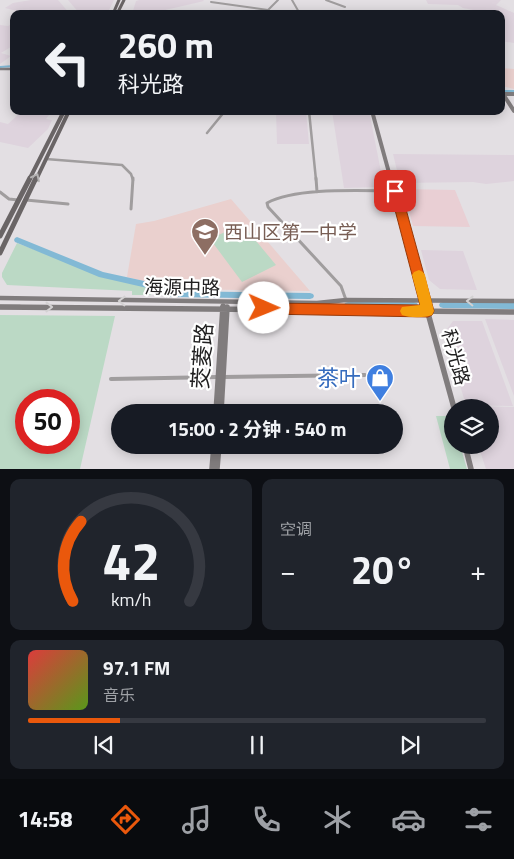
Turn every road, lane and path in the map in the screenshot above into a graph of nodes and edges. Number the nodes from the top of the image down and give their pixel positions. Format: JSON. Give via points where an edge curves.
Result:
{"nodes":[{"id":1,"x":278,"y":0,"type":"edge"},
{"id":2,"x":326,"y":0,"type":"edge"},
{"id":3,"x":211,"y":2,"type":"edge"},
{"id":4,"x":346,"y":7,"type":"dead end"},
{"id":5,"x":261,"y":10,"type":"edge"},
{"id":6,"x":268,"y":10,"type":"edge"},
{"id":7,"x":505,"y":98,"type":"edge"},
{"id":8,"x":514,"y":112,"type":"edge"},
{"id":9,"x":62,"y":115,"type":"edge"},
{"id":10,"x":67,"y":115,"type":"edge"},
{"id":11,"x":222,"y":115,"type":"edge"},
{"id":12,"x":309,"y":115,"type":"edge"},
{"id":13,"x":373,"y":115,"type":"edge"},
{"id":14,"x":207,"y":133,"type":"dead end"},
{"id":15,"x":46,"y":159,"type":"junction"},
{"id":16,"x":395,"y":191,"type":"junction"},
{"id":17,"x":0,"y":192,"type":"edge"},
{"id":18,"x":317,"y":192,"type":"junction"},
{"id":19,"x":18,"y":200,"type":"junction"},
{"id":20,"x":25,"y":200,"type":"junction"},
{"id":21,"x":68,"y":204,"type":"dead end"},
{"id":22,"x":131,"y":209,"type":"dead end"},
{"id":23,"x":2,"y":226,"type":"edge"},
{"id":24,"x":0,"y":236,"type":"edge"},
{"id":25,"x":0,"y":253,"type":"edge"},
{"id":26,"x":0,"y":298,"type":"edge"},
{"id":27,"x":346,"y":300,"type":"junction"},
{"id":28,"x":425,"y":300,"type":"junction"},
{"id":29,"x":514,"y":302,"type":"edge"},
{"id":30,"x":225,"y":305,"type":"junction"},
{"id":31,"x":0,"y":307,"type":"edge"},
{"id":32,"x":428,"y":311,"type":"junction"},
{"id":33,"x":514,"y":312,"type":"edge"},
{"id":34,"x":365,"y":375,"type":"dead end"},
{"id":35,"x":221,"y":377,"type":"junction"},
{"id":36,"x":111,"y":379,"type":"dead end"},
{"id":37,"x":452,"y":399,"type":"edge"},
{"id":38,"x":217,"y":404,"type":"edge"},
{"id":39,"x":221,"y":404,"type":"edge"},
{"id":40,"x":213,"y":454,"type":"edge"},
{"id":41,"x":218,"y":454,"type":"edge"},
{"id":42,"x":467,"y":454,"type":"edge"},
{"id":43,"x":212,"y":469,"type":"edge"},
{"id":44,"x":217,"y":469,"type":"edge"},
{"id":45,"x":471,"y":469,"type":"edge"}],
"edges":[{"from":1,"to":6,"type":"street"},
{"from":2,"to":4,"type":"street"},
{"from":3,"to":5,"type":"street"},
{"from":7,"to":8,"type":"main road"},
{"from":9,"to":19,"type":"main road"},
{"from":10,"to":15,"type":"main road"},
{"from":11,"to":14,"type":"street"},
{"from":12,"to":18,"type":"street"},
{"from":13,"to":16,"type":"main road","name":"科光路"},
{"from":20,"to":15,"type":"main road","one_way":true},
{"from":15,"to":22,"type":"street","via":[[122,165],[133,176]]},
{"from":16,"to":18,"type":"street"},
{"from":16,"to":28,"type":"main road","name":"科光路"},
{"from":17,"to":19,"type":"street","via":[[9,199]]},
{"from":18,"to":27,"type":"street","via":[[274,198],[267,203],[268,208],[341,286]]},
{"from":19,"to":23,"type":"main road"},
{"from":20,"to":21,"type":"street"},
{"from":20,"to":25,"type":"main road"},
{"from":23,"to":24,"type":"main road"},
{"from":30,"to":26,"type":"main road","name":"海源中路","one_way":true},
{"from":27,"to":28,"type":"main road","name":"海源中路"},
{"from":27,"to":30,"type":"main road","name":"海源中路"},
{"from":29,"to":28,"type":"main road","name":"海源中路","one_way":true},
{"from":28,"to":32,"type":"main road","name":"科光路"},
{"from":31,"to":30,"type":"main road","name":"海源中路","one_way":true},
{"from":30,"to":32,"type":"main road","name":"海源中路"},
{"from":30,"to":35,"type":"main road","name":"茭菱路"},
{"from":32,"to":33,"type":"main road","name":"海源中路"},
{"from":32,"to":37,"type":"main road","name":"科光路"},
{"from":34,"to":35,"type":"street"},
{"from":35,"to":36,"type":"street"},
{"from":35,"to":38,"type":"main road","name":"茭菱路"},
{"from":35,"to":39,"type":"main road","name":"茭菱路"},
{"from":40,"to":43,"type":"main road"},
{"from":41,"to":44,"type":"main road"},
{"from":42,"to":45,"type":"main road"}]}
